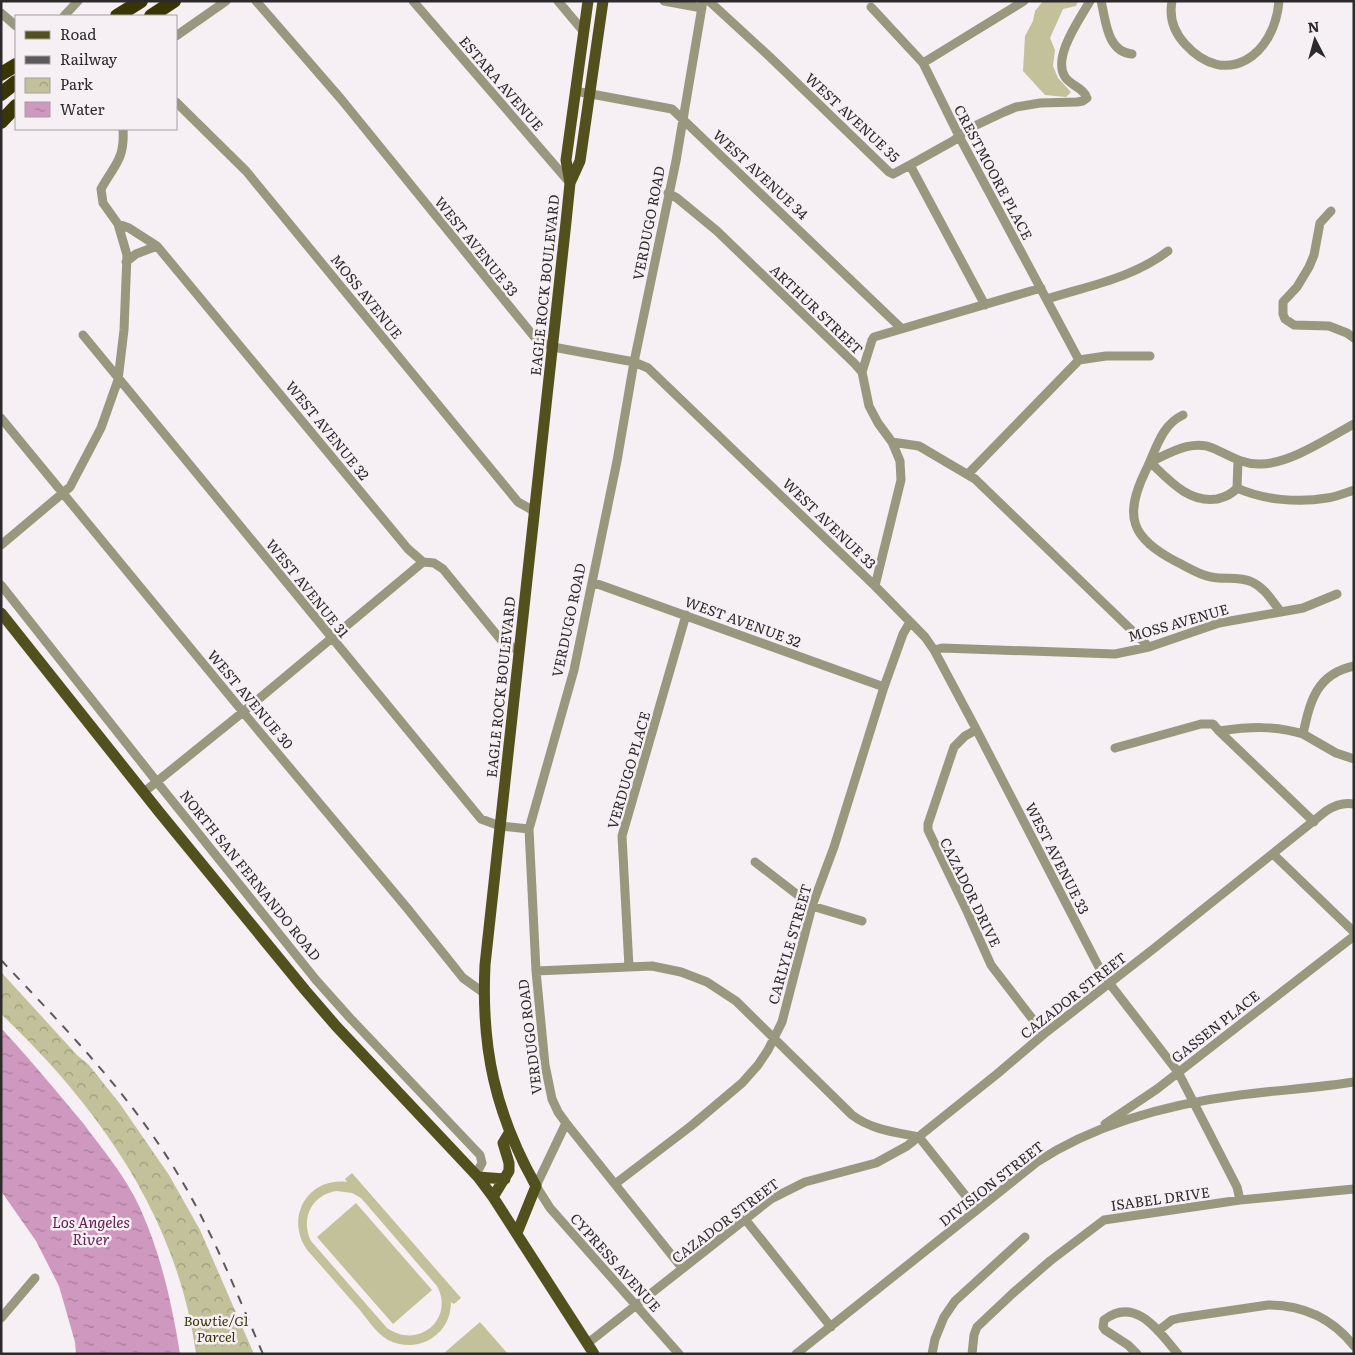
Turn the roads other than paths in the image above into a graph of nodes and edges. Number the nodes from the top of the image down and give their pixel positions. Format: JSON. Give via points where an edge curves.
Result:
{"nodes":[{"id":1,"x":78,"y":1,"type":"edge"},
{"id":2,"x":141,"y":1,"type":"edge"},
{"id":3,"x":174,"y":1,"type":"edge"},
{"id":4,"x":226,"y":1,"type":"edge"},
{"id":5,"x":256,"y":1,"type":"edge"},
{"id":6,"x":413,"y":1,"type":"edge"},
{"id":7,"x":558,"y":1,"type":"edge"},
{"id":8,"x":588,"y":1,"type":"edge"},
{"id":9,"x":604,"y":1,"type":"edge"},
{"id":10,"x":664,"y":1,"type":"edge"},
{"id":11,"x":1024,"y":1,"type":"edge"},
{"id":12,"x":1090,"y":1,"type":"edge"},
{"id":13,"x":1101,"y":1,"type":"edge"},
{"id":14,"x":1172,"y":1,"type":"edge"},
{"id":15,"x":1279,"y":1,"type":"edge"},
{"id":16,"x":705,"y":4,"type":"edge"},
{"id":17,"x":871,"y":7,"type":"dead end"},
{"id":18,"x":1,"y":13,"type":"edge"},
{"id":19,"x":65,"y":15,"type":"edge"},
{"id":20,"x":119,"y":15,"type":"edge"},
{"id":21,"x":153,"y":15,"type":"edge"},
{"id":22,"x":13,"y":24,"type":"edge"},
{"id":23,"x":584,"y":32,"type":"junction"},
{"id":24,"x":178,"y":35,"type":"edge"},
{"id":25,"x":1132,"y":54,"type":"dead end"},
{"id":26,"x":922,"y":63,"type":"junction"},
{"id":27,"x":15,"y":66,"type":"edge"},
{"id":28,"x":1,"y":74,"type":"edge"},
{"id":29,"x":15,"y":83,"type":"edge"},
{"id":30,"x":575,"y":91,"type":"junction"},
{"id":31,"x":1,"y":94,"type":"edge"},
{"id":32,"x":589,"y":94,"type":"junction"},
{"id":33,"x":178,"y":104,"type":"edge"},
{"id":34,"x":15,"y":106,"type":"edge"},
{"id":35,"x":15,"y":106,"type":"edge"},
{"id":36,"x":1,"y":115,"type":"edge"},
{"id":37,"x":682,"y":118,"type":"junction"},
{"id":38,"x":1,"y":122,"type":"edge"},
{"id":39,"x":123,"y":130,"type":"edge"},
{"id":40,"x":959,"y":136,"type":"junction"},
{"id":41,"x":910,"y":165,"type":"junction"},
{"id":42,"x":570,"y":183,"type":"junction"},
{"id":43,"x":668,"y":194,"type":"junction"},
{"id":44,"x":1331,"y":210,"type":"dead end"},
{"id":45,"x":118,"y":224,"type":"junction"},
{"id":46,"x":157,"y":246,"type":"junction"},
{"id":47,"x":1168,"y":251,"type":"dead end"},
{"id":48,"x":126,"y":262,"type":"junction"},
{"id":49,"x":1041,"y":288,"type":"junction"},
{"id":50,"x":1047,"y":299,"type":"junction"},
{"id":51,"x":985,"y":305,"type":"junction"},
{"id":52,"x":902,"y":329,"type":"junction"},
{"id":53,"x":83,"y":335,"type":"dead end"},
{"id":54,"x":1354,"y":338,"type":"edge"},
{"id":55,"x":553,"y":347,"type":"junction"},
{"id":56,"x":1150,"y":356,"type":"dead end"},
{"id":57,"x":1079,"y":360,"type":"junction"},
{"id":58,"x":634,"y":362,"type":"junction"},
{"id":59,"x":862,"y":372,"type":"junction"},
{"id":60,"x":118,"y":380,"type":"junction"},
{"id":61,"x":1183,"y":415,"type":"dead end"},
{"id":62,"x":1,"y":418,"type":"edge"},
{"id":63,"x":1354,"y":424,"type":"edge"},
{"id":64,"x":892,"y":442,"type":"junction"},
{"id":65,"x":1238,"y":461,"type":"junction"},
{"id":66,"x":1150,"y":462,"type":"junction"},
{"id":67,"x":968,"y":474,"type":"junction"},
{"id":68,"x":1238,"y":488,"type":"junction"},
{"id":69,"x":1354,"y":490,"type":"edge"},
{"id":70,"x":64,"y":494,"type":"junction"},
{"id":71,"x":534,"y":511,"type":"junction"},
{"id":72,"x":1,"y":545,"type":"edge"},
{"id":73,"x":423,"y":562,"type":"junction"},
{"id":74,"x":592,"y":582,"type":"junction"},
{"id":75,"x":1,"y":585,"type":"edge"},
{"id":76,"x":875,"y":586,"type":"junction"},
{"id":77,"x":1337,"y":594,"type":"dead end"},
{"id":78,"x":1281,"y":612,"type":"junction"},
{"id":79,"x":1,"y":613,"type":"edge"},
{"id":80,"x":686,"y":616,"type":"junction"},
{"id":81,"x":910,"y":622,"type":"junction"},
{"id":82,"x":331,"y":638,"type":"junction"},
{"id":83,"x":1149,"y":647,"type":"junction"},
{"id":84,"x":934,"y":650,"type":"junction"},
{"id":85,"x":519,"y":651,"type":"junction"},
{"id":86,"x":1354,"y":666,"type":"edge"},
{"id":87,"x":884,"y":687,"type":"junction"},
{"id":88,"x":242,"y":712,"type":"junction"},
{"id":89,"x":976,"y":730,"type":"junction"},
{"id":90,"x":1219,"y":731,"type":"junction"},
{"id":91,"x":1302,"y":734,"type":"junction"},
{"id":92,"x":1115,"y":748,"type":"dead end"},
{"id":93,"x":1354,"y":759,"type":"edge"},
{"id":94,"x":157,"y":782,"type":"junction"},
{"id":95,"x":144,"y":792,"type":"junction"},
{"id":96,"x":1354,"y":804,"type":"edge"},
{"id":97,"x":1314,"y":822,"type":"junction"},
{"id":98,"x":500,"y":826,"type":"junction"},
{"id":99,"x":529,"y":829,"type":"junction"},
{"id":100,"x":1273,"y":854,"type":"junction"},
{"id":101,"x":755,"y":862,"type":"dead end"},
{"id":102,"x":812,"y":906,"type":"junction"},
{"id":103,"x":862,"y":921,"type":"dead end"},
{"id":104,"x":1354,"y":932,"type":"edge"},
{"id":105,"x":1354,"y":936,"type":"edge"},
{"id":106,"x":629,"y":967,"type":"junction"},
{"id":107,"x":536,"y":971,"type":"junction"},
{"id":108,"x":1108,"y":984,"type":"junction"},
{"id":109,"x":484,"y":993,"type":"junction"},
{"id":110,"x":1044,"y":1034,"type":"junction"},
{"id":111,"x":774,"y":1039,"type":"junction"},
{"id":112,"x":1178,"y":1072,"type":"junction"},
{"id":113,"x":1354,"y":1082,"type":"edge"},
{"id":114,"x":1194,"y":1101,"type":"junction"},
{"id":115,"x":566,"y":1123,"type":"junction"},
{"id":116,"x":509,"y":1133,"type":"junction"},
{"id":117,"x":1089,"y":1133,"type":"junction"},
{"id":118,"x":919,"y":1136,"type":"junction"},
{"id":119,"x":477,"y":1175,"type":"junction"},
{"id":120,"x":505,"y":1179,"type":"junction"},
{"id":121,"x":615,"y":1184,"type":"junction"},
{"id":122,"x":536,"y":1186,"type":"junction"},
{"id":123,"x":1354,"y":1189,"type":"edge"},
{"id":124,"x":493,"y":1197,"type":"junction"},
{"id":125,"x":1240,"y":1200,"type":"junction"},
{"id":126,"x":977,"y":1210,"type":"junction"},
{"id":127,"x":745,"y":1219,"type":"junction"},
{"id":128,"x":517,"y":1233,"type":"junction"},
{"id":129,"x":1025,"y":1237,"type":"dead end"},
{"id":130,"x":682,"y":1268,"type":"junction"},
{"id":131,"x":35,"y":1278,"type":"dead end"},
{"id":132,"x":636,"y":1305,"type":"junction"},
{"id":133,"x":1,"y":1318,"type":"edge"},
{"id":134,"x":831,"y":1326,"type":"junction"},
{"id":135,"x":1158,"y":1331,"type":"junction"},
{"id":136,"x":588,"y":1343,"type":"junction"},
{"id":137,"x":1354,"y":1346,"type":"edge"},
{"id":138,"x":594,"y":1354,"type":"edge"},
{"id":139,"x":679,"y":1354,"type":"edge"},
{"id":140,"x":796,"y":1354,"type":"edge"},
{"id":141,"x":932,"y":1354,"type":"edge"},
{"id":142,"x":972,"y":1354,"type":"edge"},
{"id":143,"x":1137,"y":1354,"type":"edge"},
{"id":144,"x":1178,"y":1354,"type":"edge"}],
"edges":[{"from":1,"to":19,"type":"street"},
{"from":2,"to":20,"type":"highway"},
{"from":3,"to":21,"type":"highway"},
{"from":4,"to":24,"type":"street"},
{"from":5,"to":55,"type":"street","name":"WEST AVENUE 33","via":[[341,99],[536,339]]},
{"from":6,"to":42,"type":"street","name":"ESTARA AVENUE"},
{"from":7,"to":23,"type":"street"},
{"from":8,"to":23,"type":"main road","name":"EAGLE ROCK BOULEVARD"},
{"from":9,"to":32,"type":"main road","name":"EAGLE ROCK BOULEVARD"},
{"from":10,"to":16,"type":"street"},
{"from":11,"to":26,"type":"street"},
{"from":12,"to":40,"type":"street","via":[[1064,49],[1061,65],[1066,79],[1086,93],[1087,98],[1076,102],[1016,107]]},
{"from":13,"to":25,"type":"street","via":[[1112,42],[1121,51]]},
{"from":14,"to":15,"type":"street","via":[[1171,15],[1180,38],[1196,55],[1210,62],[1229,65],[1256,54],[1262,47],[1272,31]]},
{"from":16,"to":37,"type":"street","name":"VERDUGO ROAD"},
{"from":16,"to":41,"type":"street","name":"WEST AVENUE 35","via":[[756,44],[889,172],[893,174]]},
{"from":17,"to":26,"type":"street","name":"CRESTMOORE PLACE"},
{"from":18,"to":22,"type":"street"},
{"from":23,"to":30,"type":"main road","name":"EAGLE ROCK BOULEVARD"},
{"from":26,"to":40,"type":"street","name":"CRESTMOORE PLACE"},
{"from":27,"to":28,"type":"highway"},
{"from":29,"to":31,"type":"highway"},
{"from":30,"to":32,"type":"street","name":"WEST AVENUE 34"},
{"from":30,"to":42,"type":"main road","name":"EAGLE ROCK BOULEVARD","via":[[566,160]]},
{"from":32,"to":37,"type":"street","name":"WEST AVENUE 34","via":[[672,109]]},
{"from":32,"to":42,"type":"main road","name":"EAGLE ROCK BOULEVARD","via":[[580,161]]},
{"from":33,"to":71,"type":"street","name":"MOSS AVENUE","via":[[246,171],[518,502]]},
{"from":34,"to":36,"type":"highway"},
{"from":35,"to":38,"type":"highway"},
{"from":37,"to":43,"type":"street","name":"VERDUGO ROAD"},
{"from":37,"to":52,"type":"street","name":"WEST AVENUE 34"},
{"from":39,"to":45,"type":"street","via":[[121,155],[101,189],[103,203]]},
{"from":40,"to":41,"type":"street"},
{"from":40,"to":49,"type":"street","name":"CRESTMOORE PLACE"},
{"from":41,"to":51,"type":"street","name":"WEST AVENUE 35"},
{"from":42,"to":55,"type":"main road","name":"EAGLE ROCK BOULEVARD"},
{"from":43,"to":58,"type":"street","name":"VERDUGO ROAD"},
{"from":43,"to":59,"type":"street","name":"ARTHUR STREET","via":[[717,231]]},
{"from":44,"to":54,"type":"street","via":[[1320,223],[1309,267],[1283,302],[1283,314],[1294,326],[1329,326]]},
{"from":45,"to":46,"type":"street","name":"WEST AVENUE 32"},
{"from":45,"to":48,"type":"street"},
{"from":46,"to":48,"type":"street","via":[[136,254]]},
{"from":46,"to":73,"type":"street","name":"WEST AVENUE 32","via":[[408,549]]},
{"from":47,"to":50,"type":"street","via":[[1129,274]]},
{"from":48,"to":60,"type":"street","via":[[124,330]]},
{"from":49,"to":50,"type":"street","name":"CRESTMOORE PLACE"},
{"from":49,"to":51,"type":"street"},
{"from":50,"to":57,"type":"street","name":"CRESTMOORE PLACE"},
{"from":51,"to":52,"type":"street"},
{"from":52,"to":59,"type":"street","via":[[874,337]]},
{"from":53,"to":60,"type":"street","name":"WEST AVENUE 31"},
{"from":55,"to":58,"type":"street","name":"WEST AVENUE 33"},
{"from":55,"to":71,"type":"main road","name":"EAGLE ROCK BOULEVARD"},
{"from":56,"to":57,"type":"street","via":[[1122,355]]},
{"from":57,"to":67,"type":"street"},
{"from":58,"to":74,"type":"street","name":"VERDUGO ROAD"},
{"from":58,"to":76,"type":"street","name":"WEST AVENUE 33","via":[[648,368]]},
{"from":59,"to":64,"type":"street","name":"ARTHUR STREET","via":[[870,406]]},
{"from":60,"to":70,"type":"street","via":[[101,428]]},
{"from":60,"to":82,"type":"street","name":"WEST AVENUE 31"},
{"from":61,"to":66,"type":"street","via":[[1166,426]]},
{"from":62,"to":70,"type":"street","name":"WEST AVENUE 30"},
{"from":63,"to":65,"type":"street","via":[[1280,461],[1259,464]]},
{"from":64,"to":67,"type":"street","via":[[919,446]]},
{"from":64,"to":76,"type":"street","via":[[900,461],[901,480]]},
{"from":65,"to":66,"type":"street","via":[[1215,449],[1198,445]]},
{"from":65,"to":68,"type":"street"},
{"from":66,"to":68,"type":"street","via":[[1179,489],[1196,497],[1220,498],[1231,495]]},
{"from":66,"to":78,"type":"street","via":[[1133,504],[1135,522],[1144,539],[1157,552],[1201,574],[1218,579],[1243,579],[1258,585]]},
{"from":67,"to":83,"type":"street"},
{"from":68,"to":69,"type":"street","via":[[1248,493],[1300,500],[1328,498]]},
{"from":70,"to":72,"type":"street"},
{"from":70,"to":88,"type":"street","name":"WEST AVENUE 30"},
{"from":71,"to":85,"type":"main road","name":"EAGLE ROCK BOULEVARD"},
{"from":73,"to":82,"type":"street"},
{"from":73,"to":85,"type":"street","name":"WEST AVENUE 32","via":[[434,563],[443,569],[501,640]]},
{"from":74,"to":80,"type":"street","name":"WEST AVENUE 32"},
{"from":74,"to":99,"type":"street","name":"VERDUGO ROAD","via":[[574,670]]},
{"from":75,"to":94,"type":"street","name":"NORTH SAN FERNANDO ROAD"},
{"from":76,"to":81,"type":"street","name":"WEST AVENUE 33"},
{"from":77,"to":78,"type":"street","name":"MOSS AVENUE","via":[[1303,608]]},
{"from":78,"to":83,"type":"street","name":"MOSS AVENUE","via":[[1219,623]]},
{"from":79,"to":95,"type":"main road"},
{"from":80,"to":87,"type":"street","name":"WEST AVENUE 32"},
{"from":80,"to":106,"type":"street","name":"VERDUGO PLACE","via":[[622,836]]},
{"from":81,"to":84,"type":"street","name":"WEST AVENUE 33"},
{"from":81,"to":87,"type":"street","name":"CARLYLE STREET"},
{"from":82,"to":88,"type":"street"},
{"from":82,"to":98,"type":"street","name":"WEST AVENUE 31","via":[[481,819]]},
{"from":83,"to":84,"type":"street","name":"MOSS AVENUE","via":[[1115,654]]},
{"from":84,"to":89,"type":"street","name":"WEST AVENUE 33"},
{"from":85,"to":98,"type":"main road","name":"EAGLE ROCK BOULEVARD"},
{"from":86,"to":91,"type":"street","via":[[1333,674],[1318,688],[1308,707]]},
{"from":87,"to":102,"type":"street","name":"CARLYLE STREET"},
{"from":88,"to":94,"type":"street"},
{"from":88,"to":109,"type":"street","name":"WEST AVENUE 30","via":[[462,978]]},
{"from":89,"to":108,"type":"street","name":"WEST AVENUE 33"},
{"from":89,"to":110,"type":"street","name":"CAZADOR DRIVE","via":[[954,747],[928,830],[991,965]]},
{"from":90,"to":91,"type":"street","via":[[1266,727]]},
{"from":90,"to":92,"type":"street","via":[[1213,724],[1201,724]]},
{"from":90,"to":97,"type":"street"},
{"from":91,"to":93,"type":"street"},
{"from":94,"to":95,"type":"street"},
{"from":94,"to":119,"type":"street","name":"NORTH SAN FERNANDO ROAD","via":[[316,980],[480,1154],[482,1163]]},
{"from":95,"to":119,"type":"main road","via":[[336,1026]]},
{"from":96,"to":97,"type":"street","name":"CAZADOR STREET","via":[[1334,806]]},
{"from":97,"to":100,"type":"street","name":"CAZADOR STREET"},
{"from":98,"to":99,"type":"street","name":"WEST AVENUE 31"},
{"from":98,"to":109,"type":"main road","name":"EAGLE ROCK BOULEVARD"},
{"from":99,"to":107,"type":"street","name":"VERDUGO ROAD"},
{"from":100,"to":104,"type":"street"},
{"from":100,"to":108,"type":"street","name":"CAZADOR STREET"},
{"from":101,"to":102,"type":"street"},
{"from":102,"to":103,"type":"street"},
{"from":102,"to":111,"type":"street","name":"CARLYLE STREET","via":[[782,1022]]},
{"from":105,"to":112,"type":"street","name":"GASSEN PLACE"},
{"from":106,"to":107,"type":"street"},
{"from":106,"to":111,"type":"street","via":[[669,969],[707,982],[736,1001]]},
{"from":107,"to":115,"type":"street","name":"VERDUGO ROAD","via":[[548,1087]]},
{"from":108,"to":110,"type":"street","name":"CAZADOR STREET"},
{"from":108,"to":112,"type":"street","name":"WEST AVENUE 33"},
{"from":109,"to":116,"type":"main road","name":"EAGLE ROCK BOULEVARD","via":[[490,1064]]},
{"from":110,"to":118,"type":"street","name":"CAZADOR STREET"},
{"from":111,"to":118,"type":"street","via":[[858,1119],[878,1129]]},
{"from":111,"to":121,"type":"street","name":"CARLYLE STREET","via":[[742,1083]]},
{"from":112,"to":114,"type":"street","name":"WEST AVENUE 33"},
{"from":112,"to":117,"type":"street","name":"GASSEN PLACE"},
{"from":113,"to":114,"type":"street","name":"DIVISION STREET"},
{"from":114,"to":117,"type":"street","name":"DIVISION STREET"},
{"from":114,"to":125,"type":"street","name":"WEST AVENUE 33","via":[[1237,1186]]},
{"from":115,"to":121,"type":"street"},
{"from":115,"to":122,"type":"street"},
{"from":116,"to":120,"type":"main road","via":[[503,1143],[509,1167]]},
{"from":116,"to":122,"type":"main road","name":"EAGLE ROCK BOULEVARD"},
{"from":117,"to":126,"type":"street","name":"DIVISION STREET","via":[[1037,1162]]},
{"from":118,"to":126,"type":"street"},
{"from":118,"to":127,"type":"street","name":"CAZADOR STREET","via":[[876,1163],[793,1187]]},
{"from":119,"to":120,"type":"main road"},
{"from":119,"to":124,"type":"main road"},
{"from":120,"to":124,"type":"main road"},
{"from":121,"to":130,"type":"street"},
{"from":122,"to":128,"type":"main road"},
{"from":122,"to":132,"type":"street","name":"CYPRESS AVENUE","via":[[550,1208]]},
{"from":123,"to":125,"type":"street","name":"ISABEL DRIVE"},
{"from":124,"to":128,"type":"main road"},
{"from":125,"to":142,"type":"street","name":"ISABEL DRIVE","via":[[1104,1220],[1050,1261],[977,1327]]},
{"from":126,"to":134,"type":"street","name":"DIVISION STREET"},
{"from":127,"to":130,"type":"street","name":"CAZADOR STREET"},
{"from":127,"to":134,"type":"street"},
{"from":128,"to":136,"type":"main road"},
{"from":129,"to":141,"type":"street","via":[[955,1301],[944,1317]]},
{"from":130,"to":132,"type":"street","name":"CAZADOR STREET"},
{"from":131,"to":133,"type":"street"},
{"from":132,"to":136,"type":"street","name":"CAZADOR STREET"},
{"from":132,"to":139,"type":"street","name":"CYPRESS AVENUE"},
{"from":134,"to":140,"type":"street","name":"DIVISION STREET"},
{"from":135,"to":137,"type":"street","via":[[1180,1318],[1279,1305],[1302,1309],[1324,1318]]},
{"from":135,"to":143,"type":"street","via":[[1138,1314],[1124,1313],[1107,1318],[1103,1324],[1105,1330]]},
{"from":135,"to":144,"type":"street"},
{"from":136,"to":138,"type":"main road"}]}
